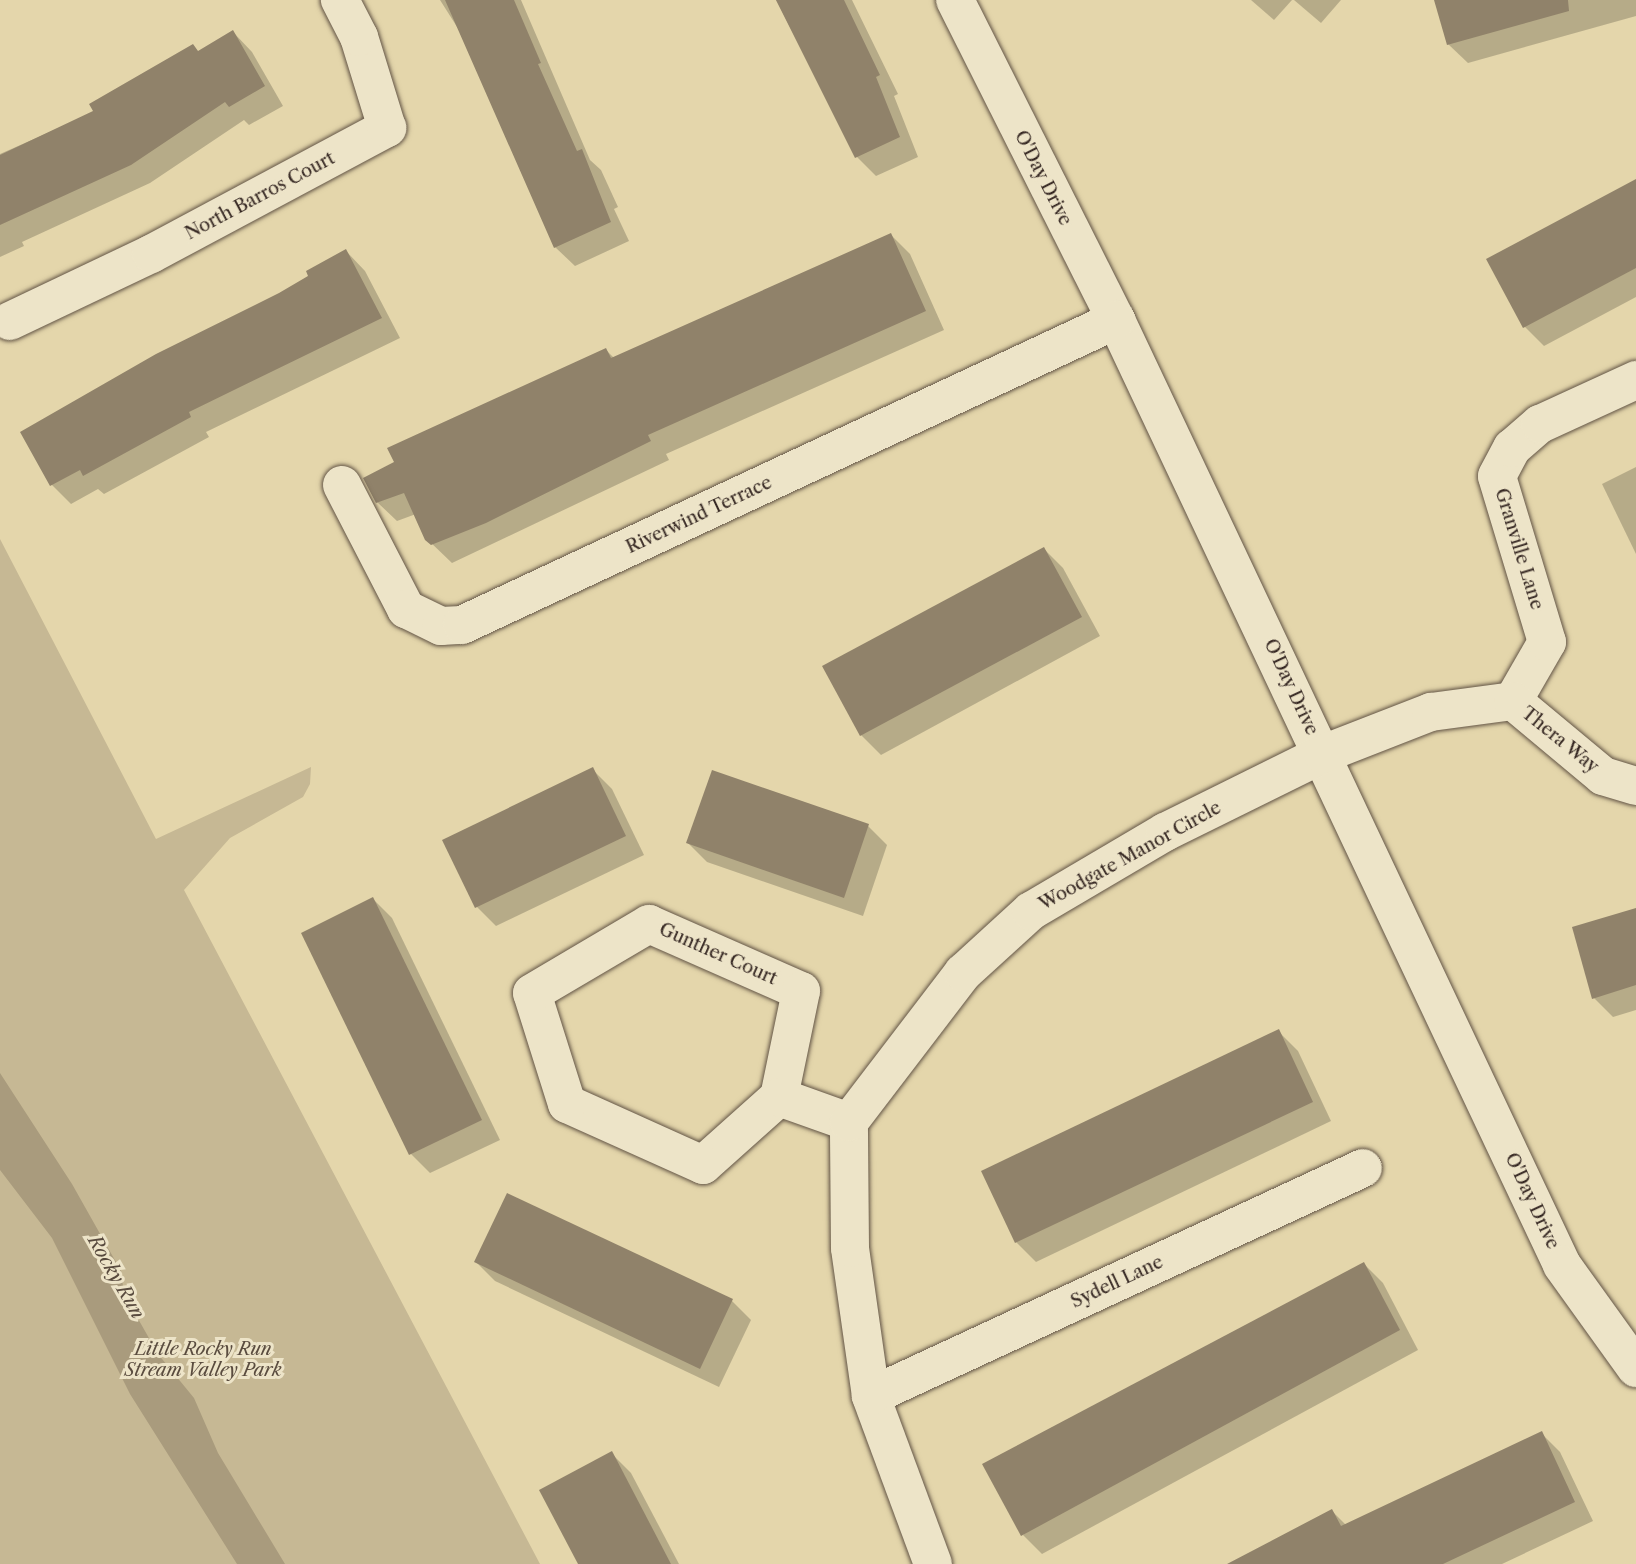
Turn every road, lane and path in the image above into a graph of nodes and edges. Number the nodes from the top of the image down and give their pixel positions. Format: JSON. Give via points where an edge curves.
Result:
{"nodes":[{"id":1,"x":340,"y":0,"type":"edge"},
{"id":2,"x":955,"y":0,"type":"edge"},
{"id":3,"x":1116,"y":320,"type":"junction"},
{"id":4,"x":10,"y":321,"type":"dead end"},
{"id":5,"x":1636,"y":380,"type":"edge"},
{"id":6,"x":342,"y":485,"type":"dead end"},
{"id":7,"x":1513,"y":701,"type":"junction"},
{"id":8,"x":1323,"y":754,"type":"junction"},
{"id":9,"x":1636,"y":786,"type":"edge"},
{"id":10,"x":779,"y":1097,"type":"junction"},
{"id":11,"x":849,"y":1122,"type":"junction"},
{"id":12,"x":1363,"y":1168,"type":"dead end"},
{"id":13,"x":1636,"y":1368,"type":"edge"},
{"id":14,"x":871,"y":1396,"type":"junction"},
{"id":15,"x":933,"y":1564,"type":"edge"}],
"edges":[{"from":1,"to":4,"type":"street","name":"North Barros Court","via":[[359,37],[387,128],[151,254]]},
{"from":2,"to":3,"type":"street","name":"O'Day Drive"},
{"from":3,"to":6,"type":"street","name":"Riverwind Terrace","via":[[462,625],[441,626],[406,609]]},
{"from":3,"to":8,"type":"street","name":"O'Day Drive"},
{"from":5,"to":7,"type":"street","name":"Granville Lane","via":[[1540,424],[1512,448],[1497,476],[1548,642]]},
{"from":7,"to":8,"type":"street","name":"Thera Way","via":[[1432,712]]},
{"from":7,"to":9,"type":"street","name":"Thera Way","via":[[1603,776]]},
{"from":8,"to":11,"type":"street","name":"Woodgate Manor Circle","via":[[1165,832],[1031,911],[962,973]]},
{"from":8,"to":13,"type":"street","name":"O'Day Drive","via":[[1562,1265]]},
{"from":10,"to":10,"type":"street","name":"Gunther Court","via":[[703,1165],[567,1104],[532,993],[649,925],[800,991]]},
{"from":10,"to":11,"type":"street"},
{"from":11,"to":14,"type":"street","via":[[850,1248]]},
{"from":12,"to":14,"type":"street","name":"Sydell Lane"},
{"from":14,"to":15,"type":"street"}]}
